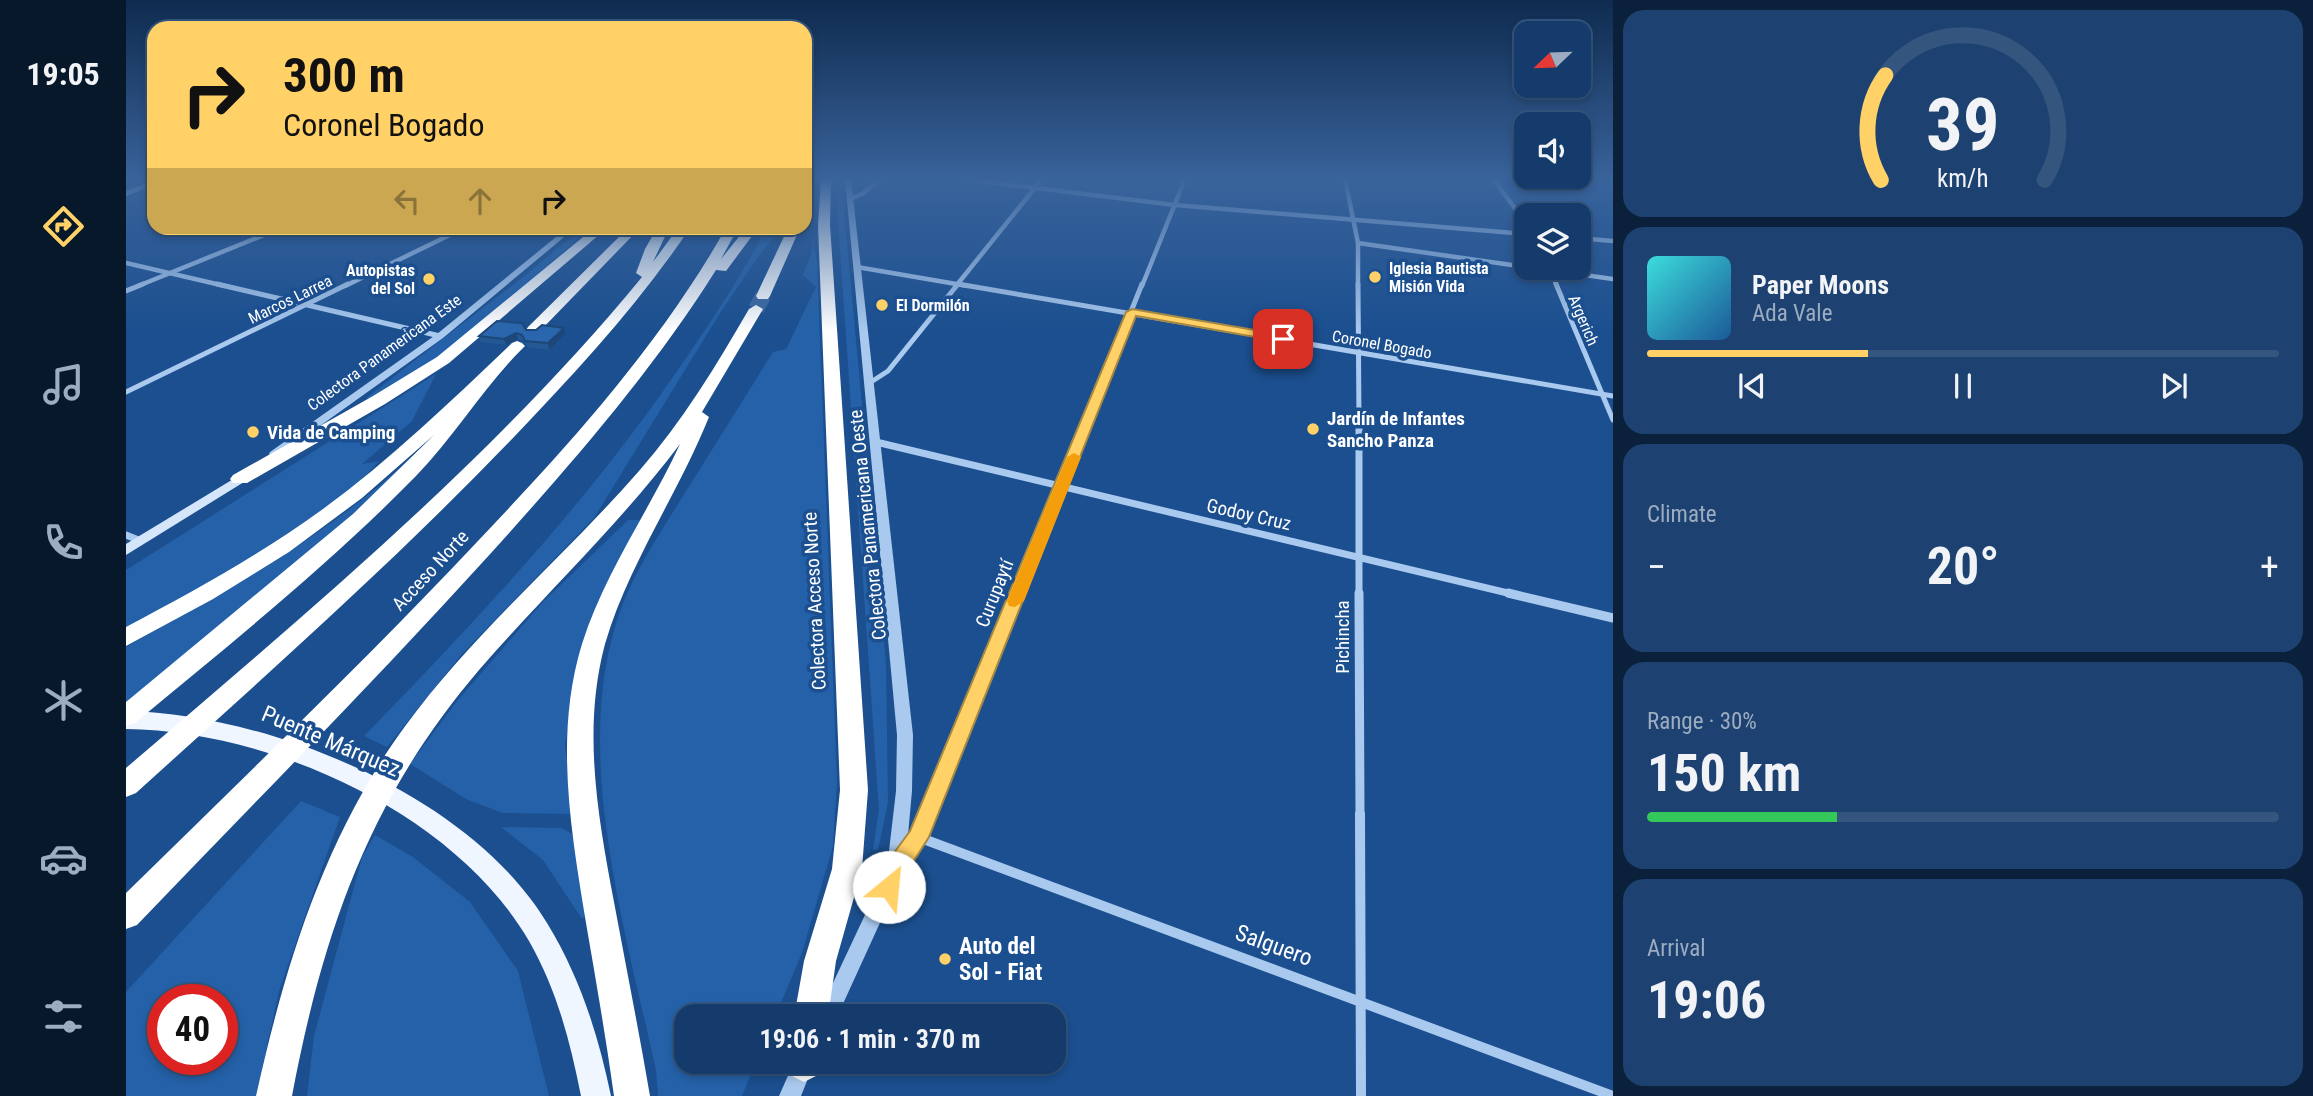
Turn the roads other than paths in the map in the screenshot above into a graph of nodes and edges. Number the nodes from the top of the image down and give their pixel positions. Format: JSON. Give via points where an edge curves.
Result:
{"nodes":[{"id":1,"x":824,"y":230,"type":"edge"},
{"id":2,"x":853,"y":230,"type":"edge"},
{"id":3,"x":1001,"y":230,"type":"edge"},
{"id":4,"x":1165,"y":230,"type":"edge"},
{"id":5,"x":1356,"y":230,"type":"edge"},
{"id":6,"x":1479,"y":230,"type":"edge"},
{"id":7,"x":1514,"y":233,"type":"edge"},
{"id":8,"x":264,"y":235,"type":"edge"},
{"id":9,"x":450,"y":235,"type":"edge"},
{"id":10,"x":563,"y":235,"type":"edge"},
{"id":11,"x":593,"y":235,"type":"edge"},
{"id":12,"x":627,"y":235,"type":"edge"},
{"id":13,"x":659,"y":235,"type":"edge"},
{"id":14,"x":679,"y":235,"type":"edge"},
{"id":15,"x":728,"y":235,"type":"edge"},
{"id":16,"x":746,"y":235,"type":"edge"},
{"id":17,"x":791,"y":235,"type":"edge"},
{"id":18,"x":1591,"y":239,"type":"edge"},
{"id":19,"x":1613,"y":241,"type":"edge"},
{"id":20,"x":1358,"y":243,"type":"junction"},
{"id":21,"x":126,"y":263,"type":"edge"},
{"id":22,"x":1514,"y":265,"type":"edge"},
{"id":23,"x":857,"y":267,"type":"junction"},
{"id":24,"x":170,"y":273,"type":"junction"},
{"id":25,"x":1591,"y":276,"type":"edge"},
{"id":26,"x":1613,"y":279,"type":"edge"},
{"id":27,"x":1554,"y":280,"type":"edge"},
{"id":28,"x":958,"y":282,"type":"junction"},
{"id":29,"x":640,"y":285,"type":"junction"},
{"id":30,"x":126,"y":291,"type":"edge"},
{"id":31,"x":304,"y":306,"type":"junction"},
{"id":32,"x":1132,"y":312,"type":"junction"},
{"id":33,"x":674,"y":323,"type":"junction"},
{"id":34,"x":533,"y":330,"type":"edge"},
{"id":35,"x":440,"y":336,"type":"junction"},
{"id":36,"x":517,"y":346,"type":"dead end"},
{"id":37,"x":1359,"y":352,"type":"junction"},
{"id":38,"x":493,"y":370,"type":"junction"},
{"id":39,"x":871,"y":382,"type":"junction"},
{"id":40,"x":126,"y":392,"type":"edge"},
{"id":41,"x":710,"y":392,"type":"junction"},
{"id":42,"x":1602,"y":394,"type":"junction"},
{"id":43,"x":1613,"y":396,"type":"edge"},
{"id":44,"x":1613,"y":420,"type":"edge"},
{"id":45,"x":876,"y":442,"type":"junction"},
{"id":46,"x":240,"y":480,"type":"junction"},
{"id":47,"x":1062,"y":486,"type":"junction"},
{"id":48,"x":126,"y":536,"type":"edge"},
{"id":49,"x":141,"y":541,"type":"junction"},
{"id":50,"x":126,"y":550,"type":"edge"},
{"id":51,"x":1358,"y":556,"type":"junction"},
{"id":52,"x":1613,"y":618,"type":"edge"},
{"id":53,"x":126,"y":637,"type":"edge"},
{"id":54,"x":126,"y":718,"type":"edge"},
{"id":55,"x":126,"y":785,"type":"edge"},
{"id":56,"x":918,"y":837,"type":"junction"},
{"id":57,"x":896,"y":868,"type":"junction"},
{"id":58,"x":126,"y":914,"type":"edge"},
{"id":59,"x":1360,"y":1000,"type":"junction"},
{"id":60,"x":813,"y":1004,"type":"edge"},
{"id":61,"x":833,"y":1004,"type":"edge"},
{"id":62,"x":274,"y":1096,"type":"edge"},
{"id":63,"x":596,"y":1096,"type":"edge"},
{"id":64,"x":632,"y":1096,"type":"edge"},
{"id":65,"x":1361,"y":1096,"type":"edge"},
{"id":66,"x":1613,"y":1096,"type":"edge"}],
"edges":[{"from":1,"to":60,"type":"highway","name":"Colectora Acceso Norte","via":[[854,790],[848,861]]},
{"from":2,"to":23,"type":"street","name":"Colectora Panamericana Oeste"},
{"from":3,"to":28,"type":"street"},
{"from":4,"to":32,"type":"street","name":"Curupaytí"},
{"from":5,"to":20,"type":"street","name":"Pichincha"},
{"from":6,"to":7,"type":"street"},
{"from":8,"to":24,"type":"street"},
{"from":9,"to":31,"type":"street","name":"Marcos Larrea"},
{"from":10,"to":35,"type":"street","name":"Colectora Panamericana Este"},
{"from":11,"to":46,"type":"highway","via":[[443,360]]},
{"from":12,"to":34,"type":"highway"},
{"from":13,"to":29,"type":"highway"},
{"from":14,"to":29,"type":"highway"},
{"from":15,"to":33,"type":"highway","name":"Acceso Norte"},
{"from":16,"to":33,"type":"highway"},
{"from":17,"to":41,"type":"highway"},
{"from":18,"to":19,"type":"street"},
{"from":20,"to":22,"type":"street"},
{"from":20,"to":37,"type":"street","name":"Pichincha"},
{"from":21,"to":24,"type":"street"},
{"from":23,"to":28,"type":"street","name":"Coronel Bogado"},
{"from":23,"to":39,"type":"street","name":"Colectora Panamericana Oeste"},
{"from":24,"to":30,"type":"street"},
{"from":24,"to":31,"type":"street"},
{"from":25,"to":26,"type":"street"},
{"from":27,"to":42,"type":"street","name":"Argerich"},
{"from":28,"to":32,"type":"street","name":"Coronel Bogado"},
{"from":28,"to":39,"type":"street","via":[[888,371]]},
{"from":29,"to":55,"type":"highway","via":[[488,454],[365,572]]},
{"from":31,"to":35,"type":"street"},
{"from":31,"to":40,"type":"street","name":"Marcos Larrea"},
{"from":32,"to":37,"type":"street","name":"Coronel Bogado"},
{"from":32,"to":47,"type":"street","name":"Curupaytí"},
{"from":33,"to":58,"type":"highway","name":"Acceso Norte","via":[[556,469],[406,633]]},
{"from":35,"to":46,"type":"street","name":"Colectora Panamericana Este"},
{"from":36,"to":38,"type":"highway"},
{"from":37,"to":42,"type":"street","name":"Coronel Bogado"},
{"from":37,"to":51,"type":"street","name":"Pichincha"},
{"from":38,"to":53,"type":"highway","via":[[330,513],[228,580]]},
{"from":38,"to":54,"type":"highway","via":[[457,423],[406,476]]},
{"from":39,"to":45,"type":"street","name":"Colectora Panamericana Oeste"},
{"from":41,"to":62,"type":"highway","via":[[644,477],[468,666],[382,784],[349,846],[311,948]]},
{"from":41,"to":64,"type":"highway","via":[[675,477],[608,605],[593,646],[583,699],[581,761],[588,847]]},
{"from":42,"to":43,"type":"street","name":"Coronel Bogado"},
{"from":42,"to":44,"type":"street","name":"Argerich"},
{"from":45,"to":47,"type":"street","name":"Godoy Cruz"},
{"from":45,"to":57,"type":"street","name":"Colectora Panamericana Oeste","via":[[905,735]]},
{"from":46,"to":49,"type":"main road","name":"Colectora Panamericana Este"},
{"from":47,"to":51,"type":"street","name":"Godoy Cruz"},
{"from":47,"to":56,"type":"street","name":"Curupaytí"},
{"from":48,"to":49,"type":"street"},
{"from":49,"to":50,"type":"main road","name":"Colectora Panamericana Este"},
{"from":51,"to":52,"type":"street","name":"Godoy Cruz"},
{"from":51,"to":59,"type":"street","name":"Pichincha"},
{"from":54,"to":63,"type":"main road","name":"Puente Márquez","via":[[188,723],[249,736],[349,774],[408,805],[482,862],[541,937],[571,996]]},
{"from":56,"to":57,"type":"street","name":"Curupaytí"},
{"from":56,"to":59,"type":"street","name":"Salguero"},
{"from":57,"to":61,"type":"street","name":"Curupaytí"},
{"from":59,"to":65,"type":"street","name":"Pichincha"},
{"from":59,"to":66,"type":"street","name":"Salguero"}]}
